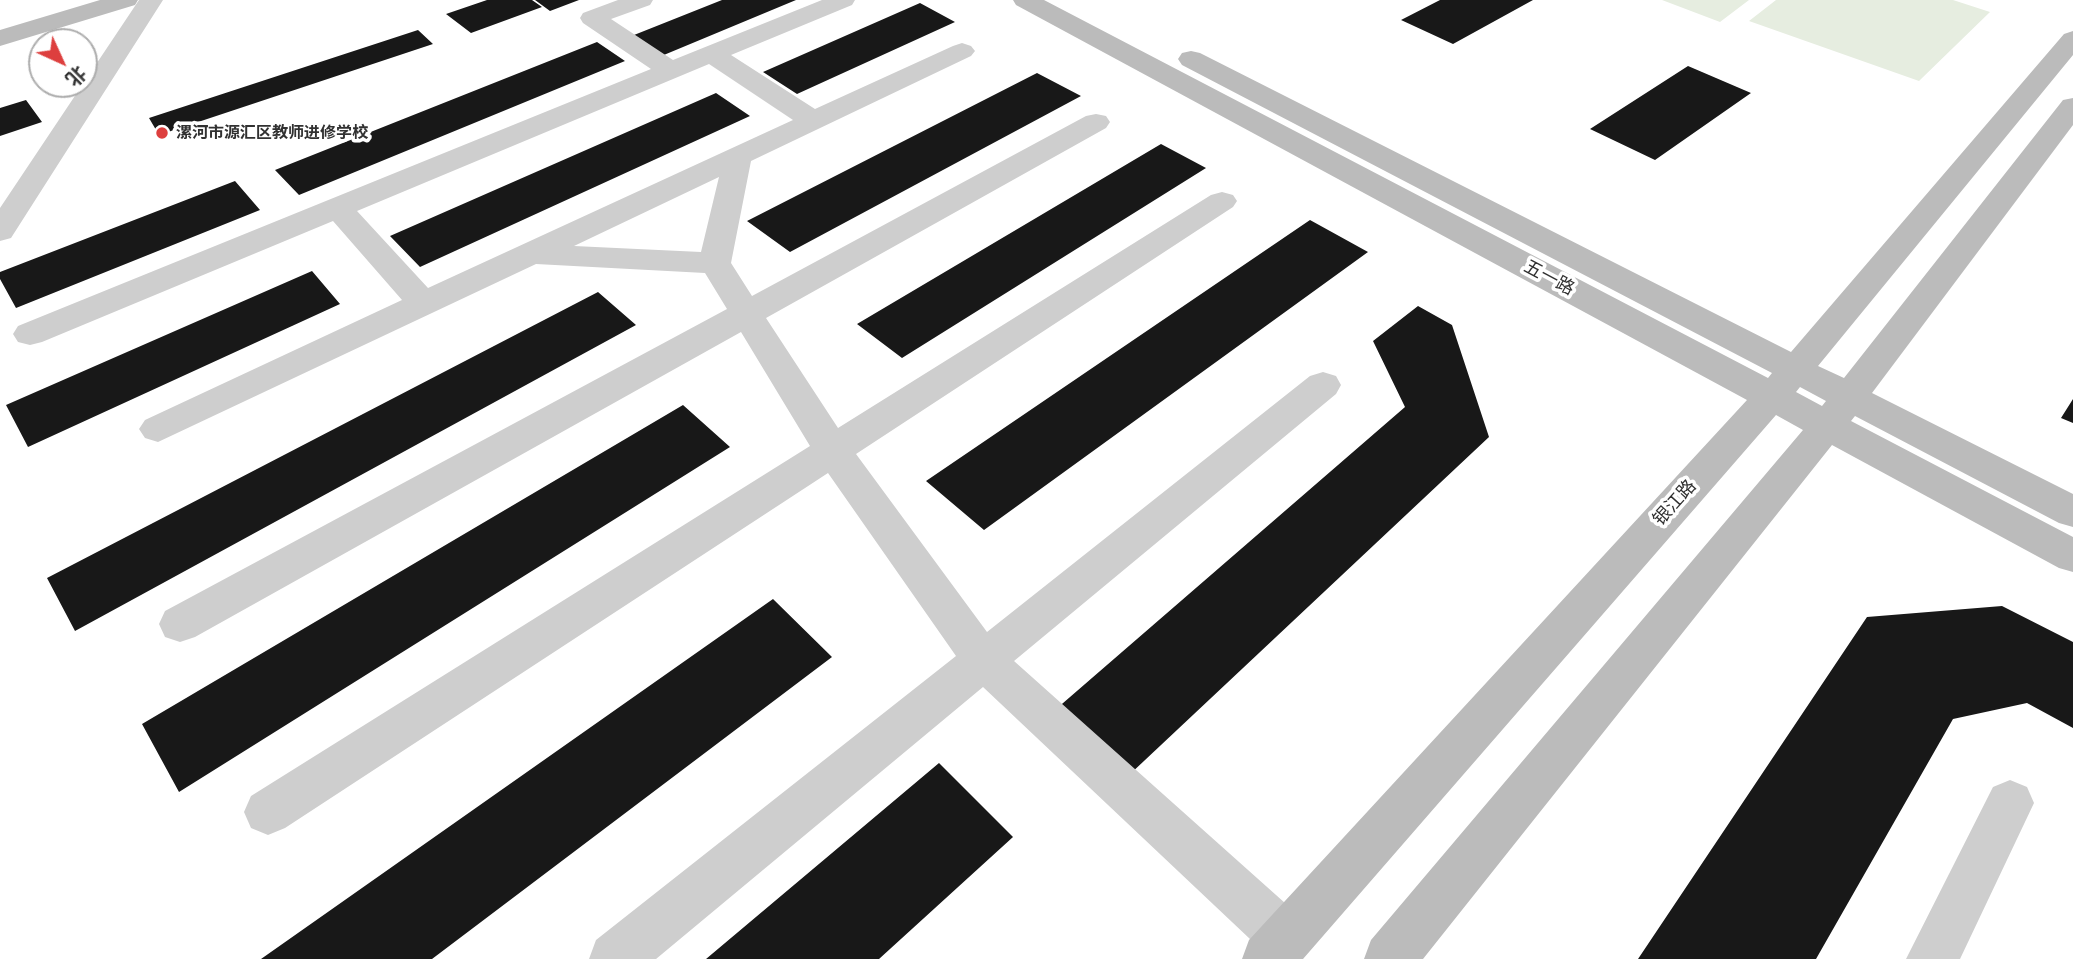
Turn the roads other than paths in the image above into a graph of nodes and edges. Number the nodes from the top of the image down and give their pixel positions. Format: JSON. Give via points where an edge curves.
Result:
{"nodes":[{"id":1,"x":126,"y":0,"type":"edge"},
{"id":2,"x":151,"y":0,"type":"edge"},
{"id":3,"x":641,"y":0,"type":"edge"},
{"id":4,"x":843,"y":0,"type":"edge"},
{"id":5,"x":1025,"y":0,"type":"edge"},
{"id":6,"x":1077,"y":0,"type":"edge"},
{"id":7,"x":0,"y":38,"type":"edge"},
{"id":8,"x":2073,"y":39,"type":"edge"},
{"id":9,"x":962,"y":51,"type":"dead end"},
{"id":10,"x":711,"y":54,"type":"junction"},
{"id":11,"x":671,"y":71,"type":"junction"},
{"id":12,"x":2073,"y":106,"type":"edge"},
{"id":13,"x":814,"y":121,"type":"junction"},
{"id":14,"x":1096,"y":121,"type":"dead end"},
{"id":15,"x":738,"y":156,"type":"junction"},
{"id":16,"x":1222,"y":201,"type":"dead end"},
{"id":17,"x":337,"y":207,"type":"junction"},
{"id":18,"x":0,"y":231,"type":"edge"},
{"id":19,"x":531,"y":254,"type":"junction"},
{"id":20,"x":715,"y":263,"type":"junction"},
{"id":21,"x":424,"y":304,"type":"junction"},
{"id":22,"x":745,"y":314,"type":"junction"},
{"id":23,"x":30,"y":334,"type":"dead end"},
{"id":24,"x":1782,"y":383,"type":"junction"},
{"id":25,"x":1324,"y":385,"type":"dead end"},
{"id":26,"x":1838,"y":412,"type":"junction"},
{"id":27,"x":158,"y":429,"type":"dead end"},
{"id":28,"x":832,"y":450,"type":"junction"},
{"id":29,"x":2073,"y":512,"type":"edge"},
{"id":30,"x":2073,"y":556,"type":"edge"},
{"id":31,"x":180,"y":624,"type":"dead end"},
{"id":32,"x":983,"y":660,"type":"junction"},
{"id":33,"x":2010,"y":803,"type":"dead end"},
{"id":34,"x":268,"y":812,"type":"dead end"},
{"id":35,"x":1287,"y":952,"type":"edge"},
{"id":36,"x":615,"y":959,"type":"edge"},
{"id":37,"x":1390,"y":959,"type":"edge"},
{"id":38,"x":1932,"y":959,"type":"edge"}],
"edges":[{"from":1,"to":7,"type":"street"},
{"from":2,"to":18,"type":"street"},
{"from":3,"to":11,"type":"street","via":[[592,18]]},
{"from":4,"to":10,"type":"street"},
{"from":5,"to":24,"type":"street","name":"五一路"},
{"from":6,"to":24,"type":"street","name":"五一路"},
{"from":8,"to":24,"type":"street","name":"银江路"},
{"from":9,"to":13,"type":"street"},
{"from":10,"to":11,"type":"street"},
{"from":10,"to":13,"type":"street"},
{"from":11,"to":17,"type":"street"},
{"from":12,"to":26,"type":"street"},
{"from":13,"to":15,"type":"street"},
{"from":14,"to":22,"type":"street"},
{"from":15,"to":19,"type":"street"},
{"from":15,"to":20,"type":"street"},
{"from":16,"to":28,"type":"street"},
{"from":17,"to":21,"type":"street"},
{"from":17,"to":23,"type":"street"},
{"from":19,"to":20,"type":"street"},
{"from":19,"to":21,"type":"street"},
{"from":20,"to":22,"type":"street"},
{"from":21,"to":27,"type":"street"},
{"from":22,"to":28,"type":"street"},
{"from":22,"to":31,"type":"street"},
{"from":24,"to":26,"type":"street","name":"五一路"},
{"from":24,"to":35,"type":"street","name":"银江路"},
{"from":25,"to":32,"type":"street"},
{"from":26,"to":29,"type":"street","name":"五一路"},
{"from":26,"to":30,"type":"street","name":"五一路"},
{"from":26,"to":37,"type":"street"},
{"from":28,"to":32,"type":"street"},
{"from":28,"to":34,"type":"street"},
{"from":32,"to":35,"type":"street"},
{"from":32,"to":36,"type":"street"},
{"from":33,"to":38,"type":"street"}]}
